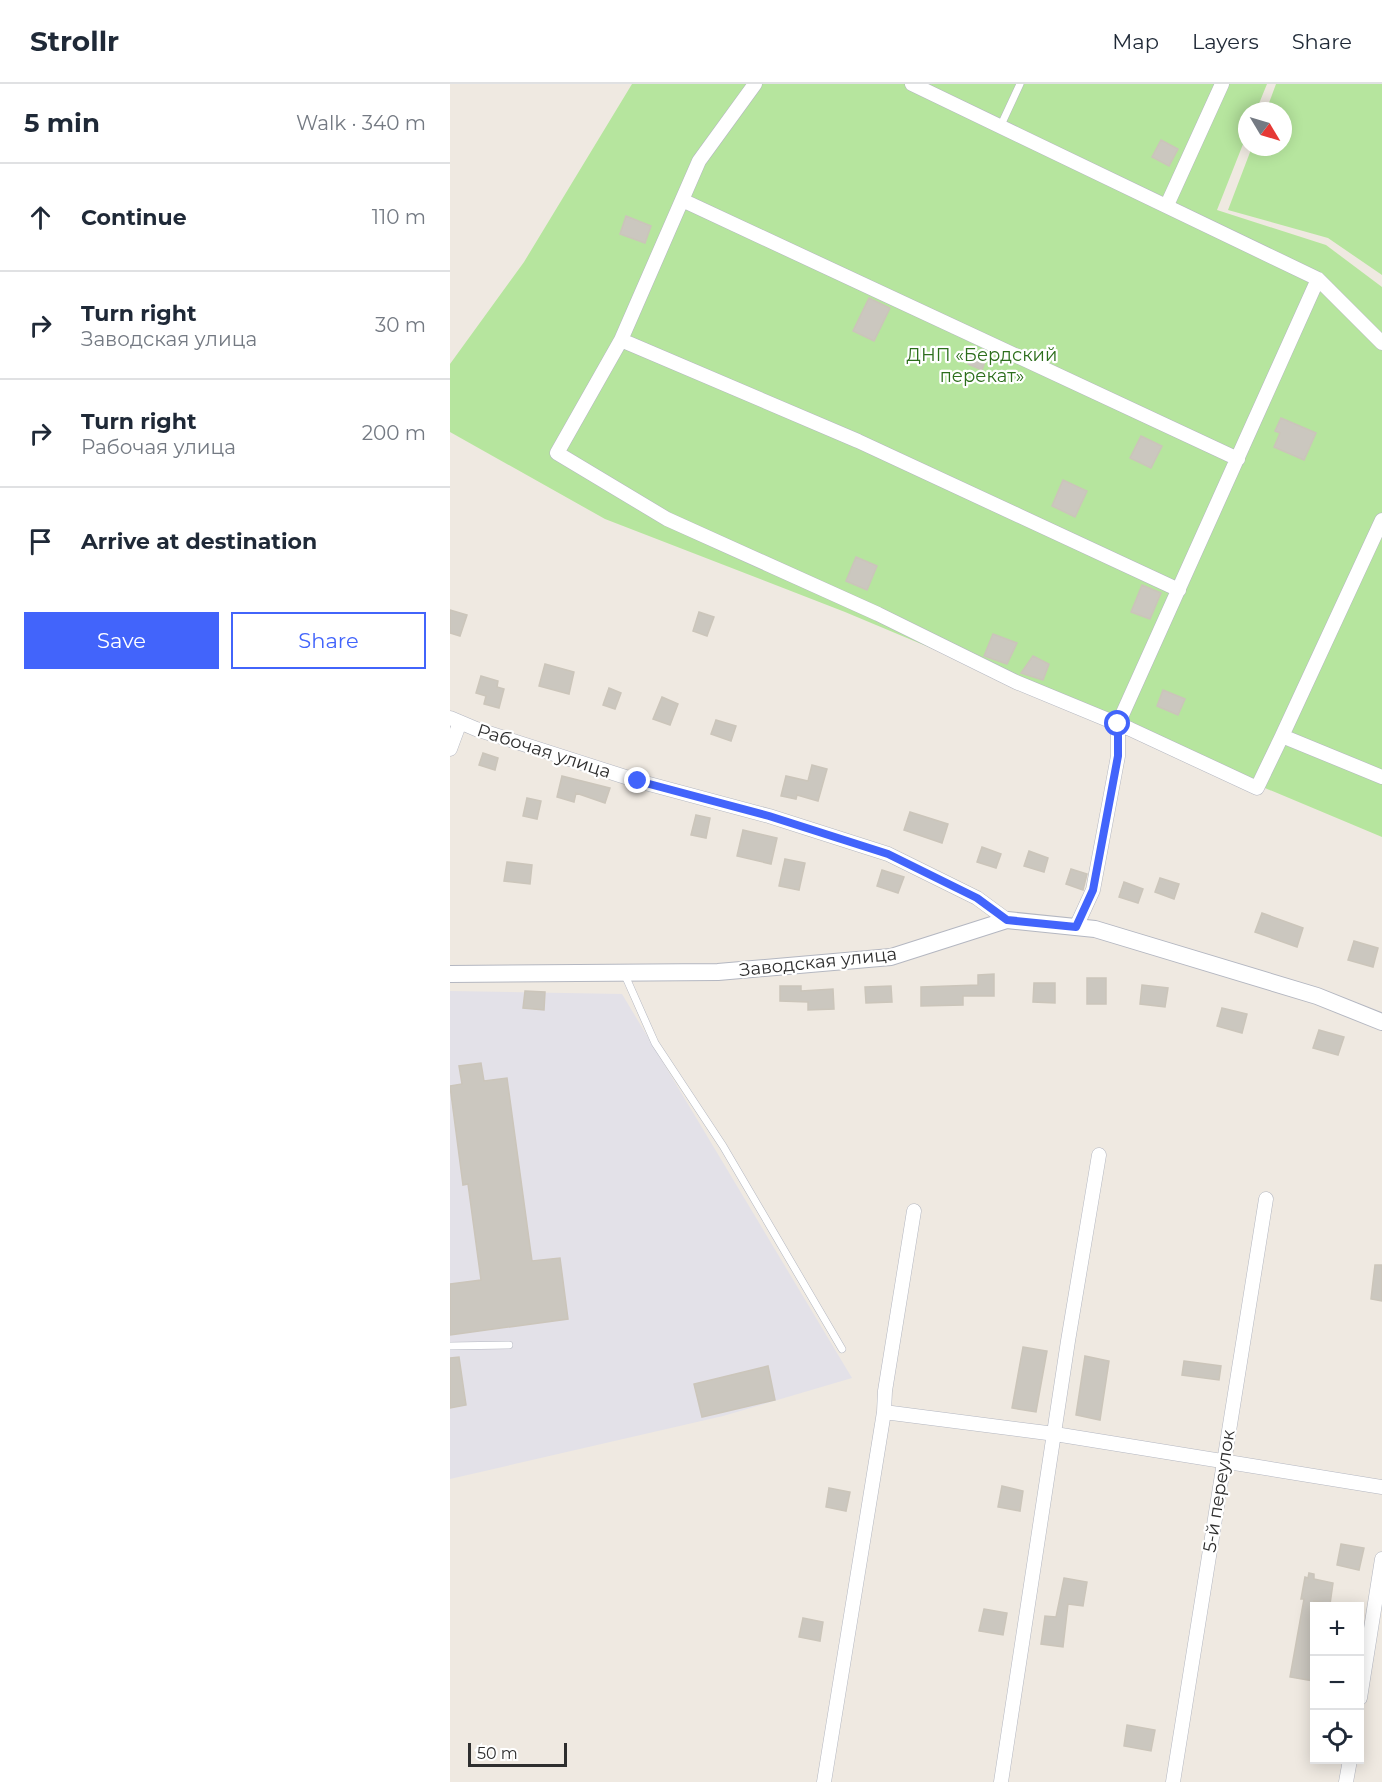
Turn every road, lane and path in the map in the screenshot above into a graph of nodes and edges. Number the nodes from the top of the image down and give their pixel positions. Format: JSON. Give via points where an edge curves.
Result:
{"nodes":[{"id":1,"x":755,"y":84,"type":"edge"},
{"id":2,"x":912,"y":84,"type":"edge"},
{"id":3,"x":1020,"y":84,"type":"edge"},
{"id":4,"x":1222,"y":84,"type":"edge"},
{"id":5,"x":1001,"y":125,"type":"junction"},
{"id":6,"x":682,"y":200,"type":"junction"},
{"id":7,"x":1167,"y":205,"type":"junction"},
{"id":8,"x":1318,"y":279,"type":"junction"},
{"id":9,"x":621,"y":340,"type":"junction"},
{"id":10,"x":1382,"y":344,"type":"edge"},
{"id":11,"x":1238,"y":459,"type":"junction"},
{"id":12,"x":1382,"y":520,"type":"edge"},
{"id":13,"x":1179,"y":590,"type":"junction"},
{"id":14,"x":455,"y":720,"type":"edge"},
{"id":15,"x":1118,"y":724,"type":"junction"},
{"id":16,"x":1282,"y":736,"type":"junction"},
{"id":17,"x":450,"y":749,"type":"edge"},
{"id":18,"x":1382,"y":777,"type":"edge"},
{"id":19,"x":1007,"y":920,"type":"junction"},
{"id":20,"x":1076,"y":927,"type":"junction"},
{"id":21,"x":624,"y":973,"type":"junction"},
{"id":22,"x":450,"y":974,"type":"edge"},
{"id":23,"x":1382,"y":1022,"type":"edge"},
{"id":24,"x":1099,"y":1155,"type":"dead end"},
{"id":25,"x":1266,"y":1199,"type":"dead end"},
{"id":26,"x":914,"y":1211,"type":"dead end"},
{"id":27,"x":509,"y":1345,"type":"dead end"},
{"id":28,"x":450,"y":1346,"type":"edge"},
{"id":29,"x":842,"y":1349,"type":"dead end"},
{"id":30,"x":884,"y":1412,"type":"junction"},
{"id":31,"x":1054,"y":1434,"type":"junction"},
{"id":32,"x":1223,"y":1461,"type":"junction"},
{"id":33,"x":1382,"y":1487,"type":"edge"},
{"id":34,"x":1382,"y":1559,"type":"edge"},
{"id":35,"x":1364,"y":1668,"type":"edge"},
{"id":36,"x":1349,"y":1764,"type":"edge"},
{"id":37,"x":824,"y":1782,"type":"edge"},
{"id":38,"x":1001,"y":1782,"type":"edge"},
{"id":39,"x":1173,"y":1782,"type":"edge"},
{"id":40,"x":1346,"y":1782,"type":"edge"}],
"edges":[{"from":1,"to":6,"type":"street","via":[[699,160]]},
{"from":2,"to":5,"type":"street"},
{"from":3,"to":5,"type":"lane"},
{"from":4,"to":7,"type":"street"},
{"from":5,"to":7,"type":"street"},
{"from":6,"to":9,"type":"street"},
{"from":6,"to":11,"type":"street"},
{"from":7,"to":8,"type":"street"},
{"from":8,"to":10,"type":"street"},
{"from":8,"to":11,"type":"street"},
{"from":9,"to":13,"type":"street","via":[[858,441]]},
{"from":9,"to":15,"type":"street","via":[[557,453],[667,519],[878,614],[1016,682]]},
{"from":11,"to":13,"type":"street"},
{"from":12,"to":16,"type":"street"},
{"from":13,"to":15,"type":"street"},
{"from":14,"to":17,"type":"street"},
{"from":14,"to":19,"type":"street","name":"Рабочая улица","via":[[638,781],[769,816],[888,854],[977,898]]},
{"from":15,"to":16,"type":"street","via":[[1257,788]]},
{"from":15,"to":20,"type":"street","via":[[1118,756],[1093,890]]},
{"from":16,"to":18,"type":"street"},
{"from":19,"to":20,"type":"street","name":"Заводская улица"},
{"from":19,"to":21,"type":"street","name":"Заводская улица","via":[[891,957],[718,972]]},
{"from":20,"to":23,"type":"street","name":"Заводская улица","via":[[1095,929],[1317,996]]},
{"from":21,"to":22,"type":"street","name":"Заводская улица"},
{"from":21,"to":29,"type":"lane","via":[[655,1043],[723,1146]]},
{"from":24,"to":31,"type":"street"},
{"from":25,"to":32,"type":"street","name":"5-й переулок"},
{"from":26,"to":30,"type":"street"},
{"from":27,"to":28,"type":"lane"},
{"from":30,"to":31,"type":"street"},
{"from":30,"to":37,"type":"street"},
{"from":31,"to":32,"type":"street"},
{"from":31,"to":38,"type":"street"},
{"from":32,"to":33,"type":"street"},
{"from":32,"to":39,"type":"street","name":"5-й переулок"},
{"from":34,"to":35,"type":"street"},
{"from":36,"to":40,"type":"street"}]}
